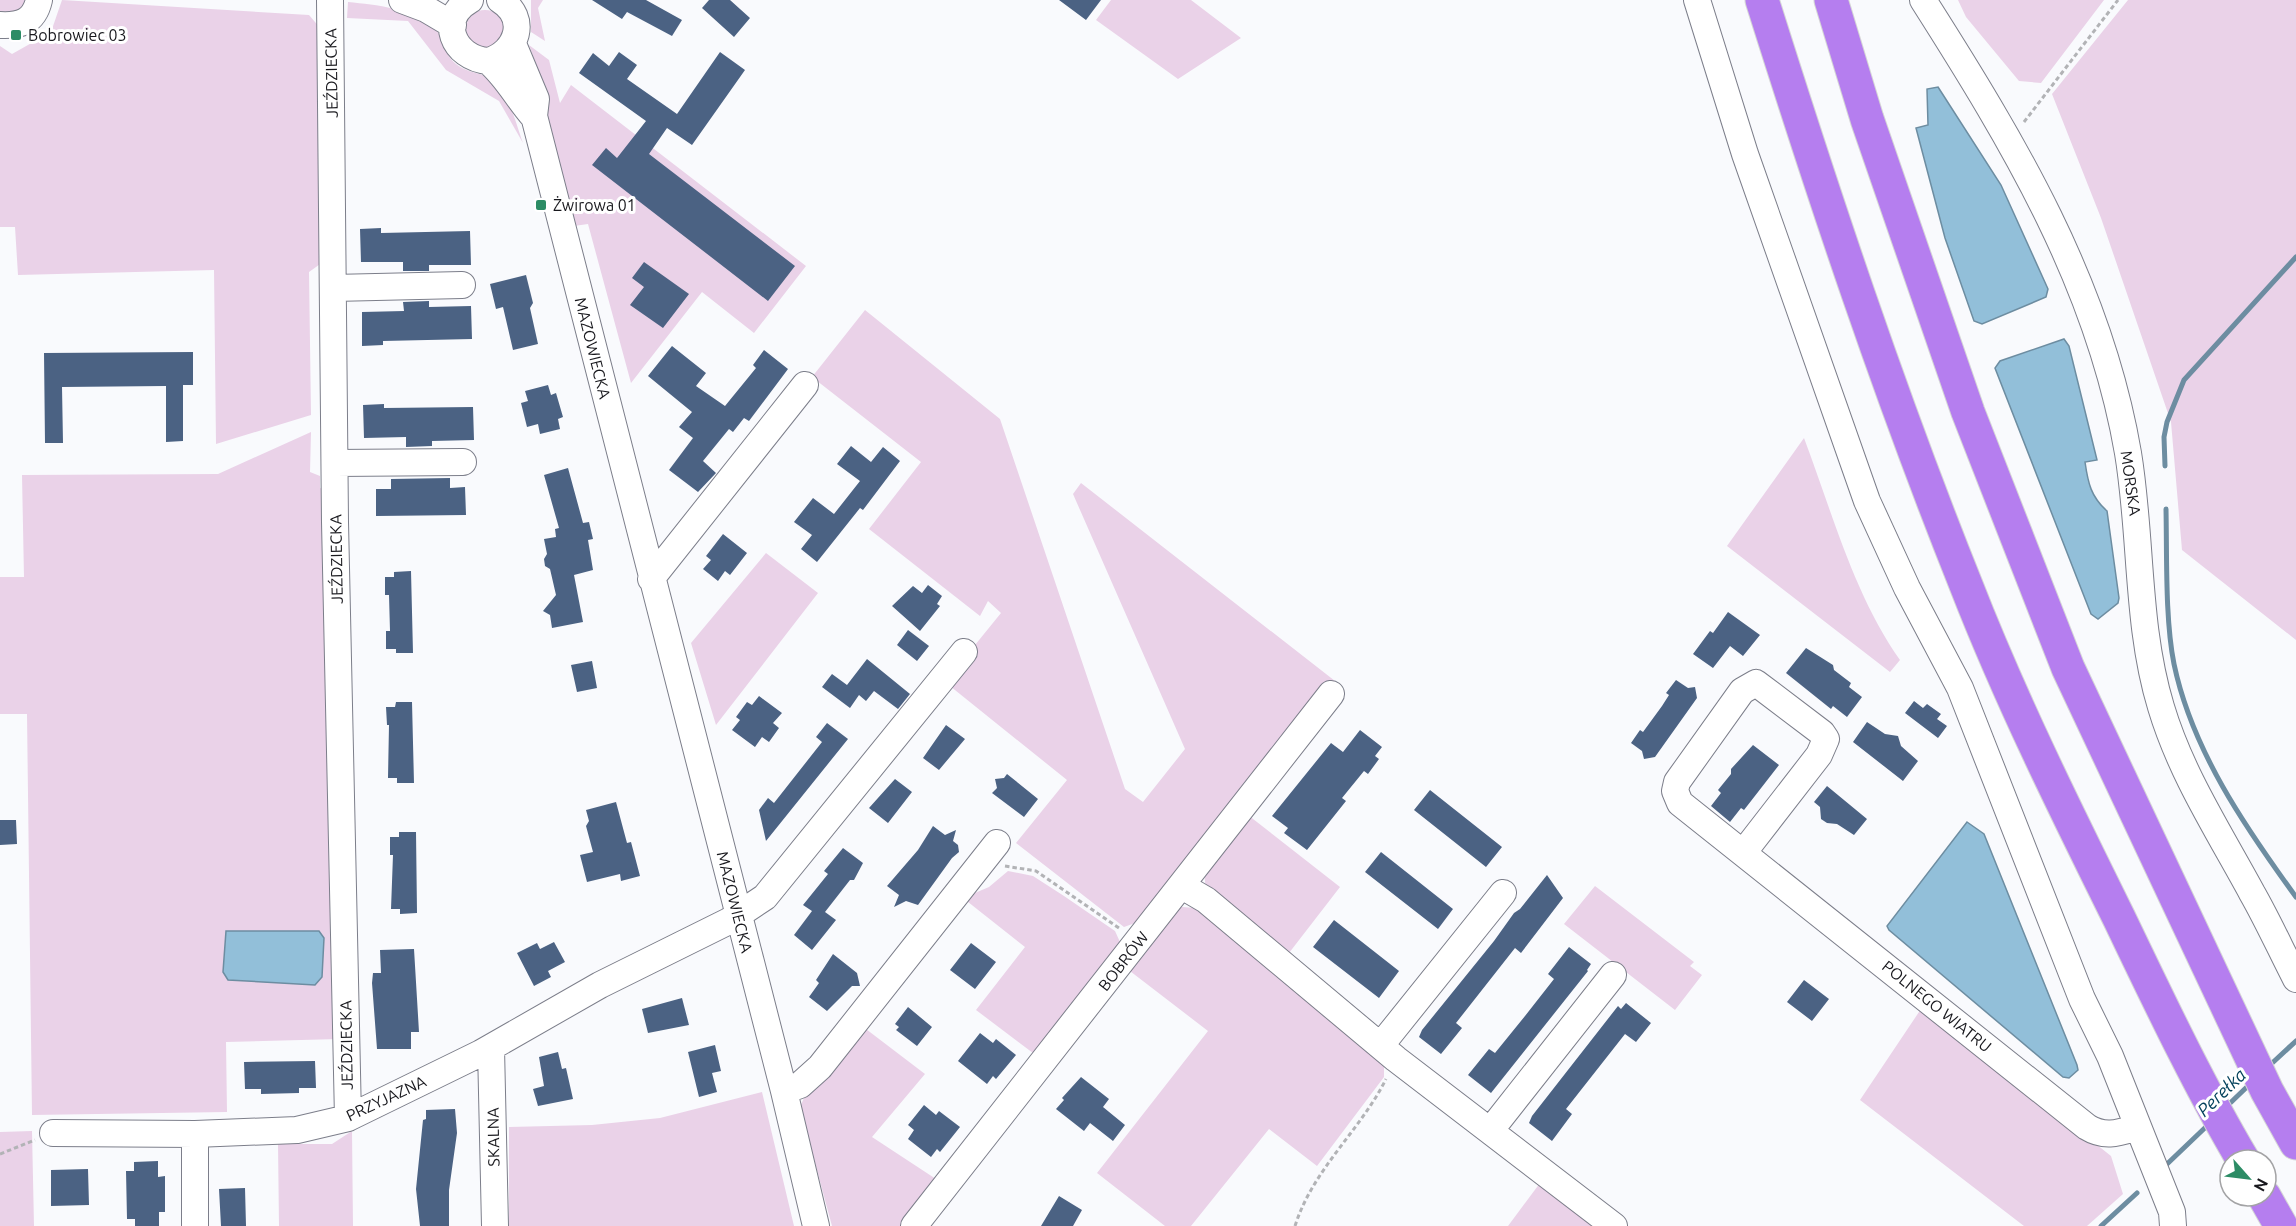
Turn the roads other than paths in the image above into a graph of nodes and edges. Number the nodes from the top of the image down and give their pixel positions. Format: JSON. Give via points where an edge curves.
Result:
{"nodes":[{"id":1,"x":39,"y":0,"type":"edge"},
{"id":2,"x":330,"y":0,"type":"edge"},
{"id":3,"x":402,"y":0,"type":"edge"},
{"id":4,"x":467,"y":0,"type":"edge"},
{"id":5,"x":1697,"y":0,"type":"edge"},
{"id":6,"x":1762,"y":0,"type":"edge"},
{"id":7,"x":1831,"y":0,"type":"edge"},
{"id":8,"x":1923,"y":0,"type":"edge"},
{"id":9,"x":511,"y":5,"type":"edge"},
{"id":10,"x":0,"y":25,"type":"edge"},
{"id":11,"x":453,"y":25,"type":"junction"},
{"id":12,"x":513,"y":45,"type":"junction"},
{"id":13,"x":488,"y":61,"type":"junction"},
{"id":14,"x":534,"y":116,"type":"junction"},
{"id":15,"x":462,"y":285,"type":"dead end"},
{"id":16,"x":333,"y":288,"type":"junction"},
{"id":17,"x":805,"y":385,"type":"dead end"},
{"id":18,"x":463,"y":462,"type":"dead end"},
{"id":19,"x":335,"y":463,"type":"junction"},
{"id":20,"x":651,"y":579,"type":"junction"},
{"id":21,"x":964,"y":652,"type":"dead end"},
{"id":22,"x":1331,"y":694,"type":"dead end"},
{"id":23,"x":997,"y":843,"type":"dead end"},
{"id":24,"x":1743,"y":853,"type":"junction"},
{"id":25,"x":1182,"y":886,"type":"junction"},
{"id":26,"x":1503,"y":893,"type":"dead end"},
{"id":27,"x":738,"y":916,"type":"junction"},
{"id":28,"x":1613,"y":975,"type":"dead end"},
{"id":29,"x":2296,"y":979,"type":"edge"},
{"id":30,"x":491,"y":1047,"type":"junction"},
{"id":31,"x":1388,"y":1052,"type":"junction"},
{"id":32,"x":784,"y":1091,"type":"junction"},
{"id":33,"x":348,"y":1118,"type":"junction"},
{"id":34,"x":2138,"y":1127,"type":"junction"},
{"id":35,"x":1490,"y":1131,"type":"junction"},
{"id":36,"x":53,"y":1133,"type":"road end"},
{"id":37,"x":195,"y":1134,"type":"junction"},
{"id":38,"x":2296,"y":1143,"type":"edge"},
{"id":39,"x":2235,"y":1148,"type":"edge"},
{"id":40,"x":2271,"y":1208,"type":"edge"},
{"id":41,"x":195,"y":1226,"type":"edge"},
{"id":42,"x":495,"y":1226,"type":"edge"},
{"id":43,"x":816,"y":1226,"type":"edge"},
{"id":44,"x":914,"y":1226,"type":"edge"},
{"id":45,"x":1614,"y":1226,"type":"edge"},
{"id":46,"x":2174,"y":1226,"type":"edge"},
{"id":47,"x":2281,"y":1226,"type":"edge"}],
"edges":[{"from":1,"to":10,"type":"street","via":[[30,19],[17,26]]},
{"from":2,"to":16,"type":"street","name":"JEŹDZIECKA"},
{"from":3,"to":11,"type":"street"},
{"from":4,"to":11,"type":"street"},
{"from":5,"to":34,"type":"street","via":[[1745,154],[1867,501],[1960,688],[2082,999]]},
{"from":6,"to":39,"type":"highway","via":[[1888,380],[1966,587],[2055,787]]},
{"from":7,"to":38,"type":"highway","via":[[1964,401],[2068,668],[2261,1079]]},
{"from":8,"to":29,"type":"street","name":"MORSKA","via":[[2048,212],[2073,266],[2108,365],[2133,491],[2147,645],[2168,728],[2201,802]]},
{"from":9,"to":12,"type":"street","name":"MAZOWIECKA","via":[[518,28]]},
{"from":11,"to":13,"type":"street","name":"MAZOWIECKA","via":[[459,49],[477,60]]},
{"from":12,"to":13,"type":"street","via":[[499,58]]},
{"from":12,"to":14,"type":"street","name":"MAZOWIECKA","via":[[536,99]]},
{"from":13,"to":14,"type":"street","name":"MAZOWIECKA"},
{"from":14,"to":20,"type":"street","name":"MAZOWIECKA"},
{"from":15,"to":16,"type":"street"},
{"from":16,"to":19,"type":"street","name":"JEŹDZIECKA"},
{"from":17,"to":20,"type":"street"},
{"from":18,"to":19,"type":"street"},
{"from":19,"to":33,"type":"street","name":"JEŹDZIECKA"},
{"from":20,"to":27,"type":"street","name":"MAZOWIECKA"},
{"from":21,"to":27,"type":"street","name":"PRZYJAZNA","via":[[770,891]]},
{"from":22,"to":25,"type":"street","name":"BOBRÓW"},
{"from":23,"to":32,"type":"street","via":[[810,1078]]},
{"from":24,"to":24,"type":"street","name":"POLNEGO WIATRU","via":[[1819,755],[1826,739],[1756,683],[1742,691],[1677,782],[1675,791],[1680,803]]},
{"from":24,"to":34,"type":"street","name":"POLNEGO WIATRU","via":[[2087,1127],[2107,1135]]},
{"from":25,"to":31,"type":"street","via":[[1206,900]]},
{"from":25,"to":44,"type":"street","name":"BOBRÓW"},
{"from":26,"to":31,"type":"street"},
{"from":27,"to":30,"type":"street","name":"PRZYJAZNA","via":[[600,985]]},
{"from":27,"to":32,"type":"street","name":"MAZOWIECKA"},
{"from":28,"to":35,"type":"street"},
{"from":30,"to":33,"type":"street","name":"PRZYJAZNA"},
{"from":30,"to":42,"type":"street","name":"SKALNA"},
{"from":31,"to":35,"type":"street"},
{"from":32,"to":43,"type":"street","name":"MAZOWIECKA"},
{"from":33,"to":37,"type":"street","name":"PRZYJAZNA","via":[[297,1130]]},
{"from":34,"to":46,"type":"street"},
{"from":35,"to":45,"type":"street"},
{"from":36,"to":37,"type":"street","name":"PRZYJAZNA"},
{"from":37,"to":41,"type":"street"},
{"from":40,"to":47,"type":"highway"}]}
